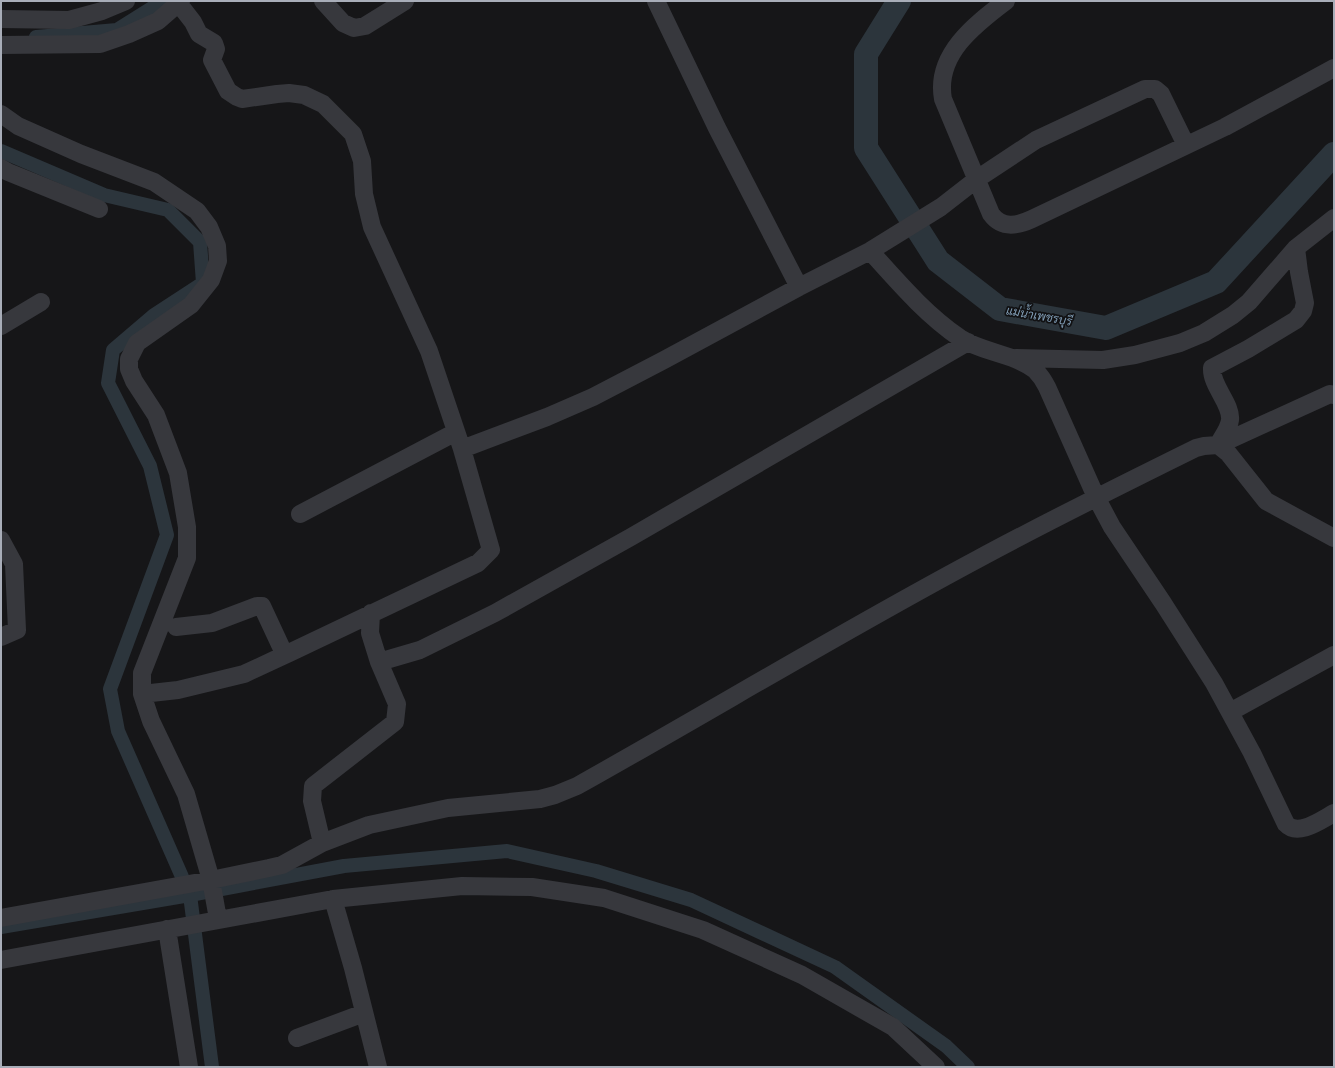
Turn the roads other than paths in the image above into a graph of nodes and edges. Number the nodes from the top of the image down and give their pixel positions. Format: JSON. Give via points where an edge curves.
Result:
{"nodes":[{"id":1,"x":126,"y":1,"type":"edge"},
{"id":2,"x":323,"y":1,"type":"edge"},
{"id":3,"x":405,"y":1,"type":"edge"},
{"id":4,"x":656,"y":1,"type":"edge"},
{"id":5,"x":1006,"y":1,"type":"edge"},
{"id":6,"x":180,"y":2,"type":"edge"},
{"id":7,"x":1,"y":19,"type":"edge"},
{"id":8,"x":1,"y":45,"type":"edge"},
{"id":9,"x":1334,"y":68,"type":"edge"},
{"id":10,"x":1,"y":114,"type":"edge"},
{"id":11,"x":1186,"y":145,"type":"junction"},
{"id":12,"x":1,"y":168,"type":"edge"},
{"id":13,"x":977,"y":179,"type":"junction"},
{"id":14,"x":99,"y":209,"type":"dead end"},
{"id":15,"x":1334,"y":218,"type":"edge"},
{"id":16,"x":1296,"y":248,"type":"junction"},
{"id":17,"x":870,"y":251,"type":"junction"},
{"id":18,"x":799,"y":287,"type":"junction"},
{"id":19,"x":41,"y":302,"type":"dead end"},
{"id":20,"x":1,"y":326,"type":"edge"},
{"id":21,"x":968,"y":342,"type":"junction"},
{"id":22,"x":1013,"y":358,"type":"junction"},
{"id":23,"x":1334,"y":395,"type":"edge"},
{"id":24,"x":456,"y":432,"type":"junction"},
{"id":25,"x":1218,"y":445,"type":"junction"},
{"id":26,"x":462,"y":449,"type":"junction"},
{"id":27,"x":1096,"y":497,"type":"junction"},
{"id":28,"x":300,"y":514,"type":"dead end"},
{"id":29,"x":1334,"y":538,"type":"edge"},
{"id":30,"x":1,"y":540,"type":"edge"},
{"id":31,"x":371,"y":613,"type":"junction"},
{"id":32,"x":176,"y":627,"type":"dead end"},
{"id":33,"x":1,"y":637,"type":"edge"},
{"id":34,"x":289,"y":652,"type":"junction"},
{"id":35,"x":1334,"y":655,"type":"edge"},
{"id":36,"x":379,"y":662,"type":"junction"},
{"id":37,"x":142,"y":694,"type":"junction"},
{"id":38,"x":1230,"y":712,"type":"junction"},
{"id":39,"x":1334,"y":813,"type":"edge"},
{"id":40,"x":322,"y":843,"type":"junction"},
{"id":41,"x":205,"y":881,"type":"junction"},
{"id":42,"x":333,"y":899,"type":"junction"},
{"id":43,"x":1,"y":918,"type":"edge"},
{"id":44,"x":212,"y":920,"type":"junction"},
{"id":45,"x":170,"y":928,"type":"junction"},
{"id":46,"x":1,"y":960,"type":"edge"},
{"id":47,"x":364,"y":1013,"type":"junction"},
{"id":48,"x":297,"y":1038,"type":"dead end"},
{"id":49,"x":189,"y":1067,"type":"edge"},
{"id":50,"x":378,"y":1067,"type":"edge"},
{"id":51,"x":936,"y":1067,"type":"edge"}],
"edges":[{"from":1,"to":7,"type":"street","via":[[69,20]]},
{"from":2,"to":3,"type":"street","via":[[343,23],[354,28],[365,26]]},
{"from":4,"to":18,"type":"street","via":[[717,128]]},
{"from":5,"to":13,"type":"street","via":[[962,39],[945,67],[942,81],[943,100]]},
{"from":6,"to":8,"type":"street","via":[[158,21],[100,44]]},
{"from":6,"to":24,"type":"street","via":[[200,34],[214,43],[216,49],[212,60],[228,91],[242,99],[289,93],[304,95],[323,104],[353,134],[362,161],[364,194],[372,227],[429,351]]},
{"from":9,"to":11,"type":"street"},
{"from":10,"to":37,"type":"street","via":[[18,126],[154,182],[197,211],[209,227],[217,246],[218,261],[211,280],[201,293],[191,305],[137,343],[129,359],[129,369],[134,381],[156,415],[178,473],[187,527],[187,558],[142,673]]},
{"from":11,"to":13,"type":"street","via":[[1013,226],[1003,224],[994,218]]},
{"from":11,"to":13,"type":"street","via":[[1161,94],[1154,89],[1145,89],[1036,140]]},
{"from":12,"to":14,"type":"street"},
{"from":13,"to":17,"type":"street","via":[[941,207]]},
{"from":15,"to":16,"type":"street"},
{"from":16,"to":22,"type":"street","via":[[1249,302],[1204,332],[1180,343],[1135,355],[1103,360]]},
{"from":16,"to":25,"type":"street","via":[[1305,303],[1303,311],[1296,320],[1212,368],[1212,376],[1228,408],[1230,419]]},
{"from":17,"to":18,"type":"street"},
{"from":17,"to":21,"type":"street","via":[[931,315]]},
{"from":18,"to":26,"type":"street","via":[[593,397]]},
{"from":19,"to":20,"type":"street"},
{"from":21,"to":22,"type":"street"},
{"from":21,"to":36,"type":"street","via":[[638,533],[494,613],[420,650]]},
{"from":22,"to":27,"type":"street","via":[[1036,371],[1048,387]]},
{"from":23,"to":25,"type":"street","via":[[1330,394]]},
{"from":24,"to":26,"type":"street"},
{"from":24,"to":28,"type":"street"},
{"from":25,"to":27,"type":"street","via":[[1196,448]]},
{"from":25,"to":29,"type":"street","via":[[1228,453],[1266,501]]},
{"from":26,"to":31,"type":"street","via":[[491,550],[478,563]]},
{"from":27,"to":38,"type":"street"},
{"from":27,"to":40,"type":"street","via":[[895,605],[577,786],[540,799],[448,808],[396,818],[369,825]]},
{"from":30,"to":33,"type":"street","via":[[14,564],[17,630]]},
{"from":31,"to":34,"type":"street"},
{"from":31,"to":36,"type":"street","via":[[370,633]]},
{"from":32,"to":34,"type":"street","via":[[212,623],[262,606],[282,649]]},
{"from":34,"to":37,"type":"street","via":[[244,674],[178,690]]},
{"from":35,"to":38,"type":"street"},
{"from":36,"to":40,"type":"street","via":[[396,704],[395,722],[313,786],[312,801]]},
{"from":37,"to":41,"type":"street","via":[[151,721],[186,794]]},
{"from":38,"to":39,"type":"street","via":[[1252,753],[1279,814],[1290,828],[1309,827]]},
{"from":40,"to":41,"type":"street","via":[[282,865]]},
{"from":41,"to":43,"type":"street"},
{"from":41,"to":44,"type":"street"},
{"from":42,"to":44,"type":"street"},
{"from":42,"to":47,"type":"street"},
{"from":42,"to":51,"type":"street","via":[[462,886],[532,887],[604,898],[703,930],[802,975],[893,1027]]},
{"from":44,"to":45,"type":"street"},
{"from":45,"to":46,"type":"street"},
{"from":45,"to":49,"type":"street"},
{"from":47,"to":48,"type":"street"},
{"from":47,"to":50,"type":"street"}]}
